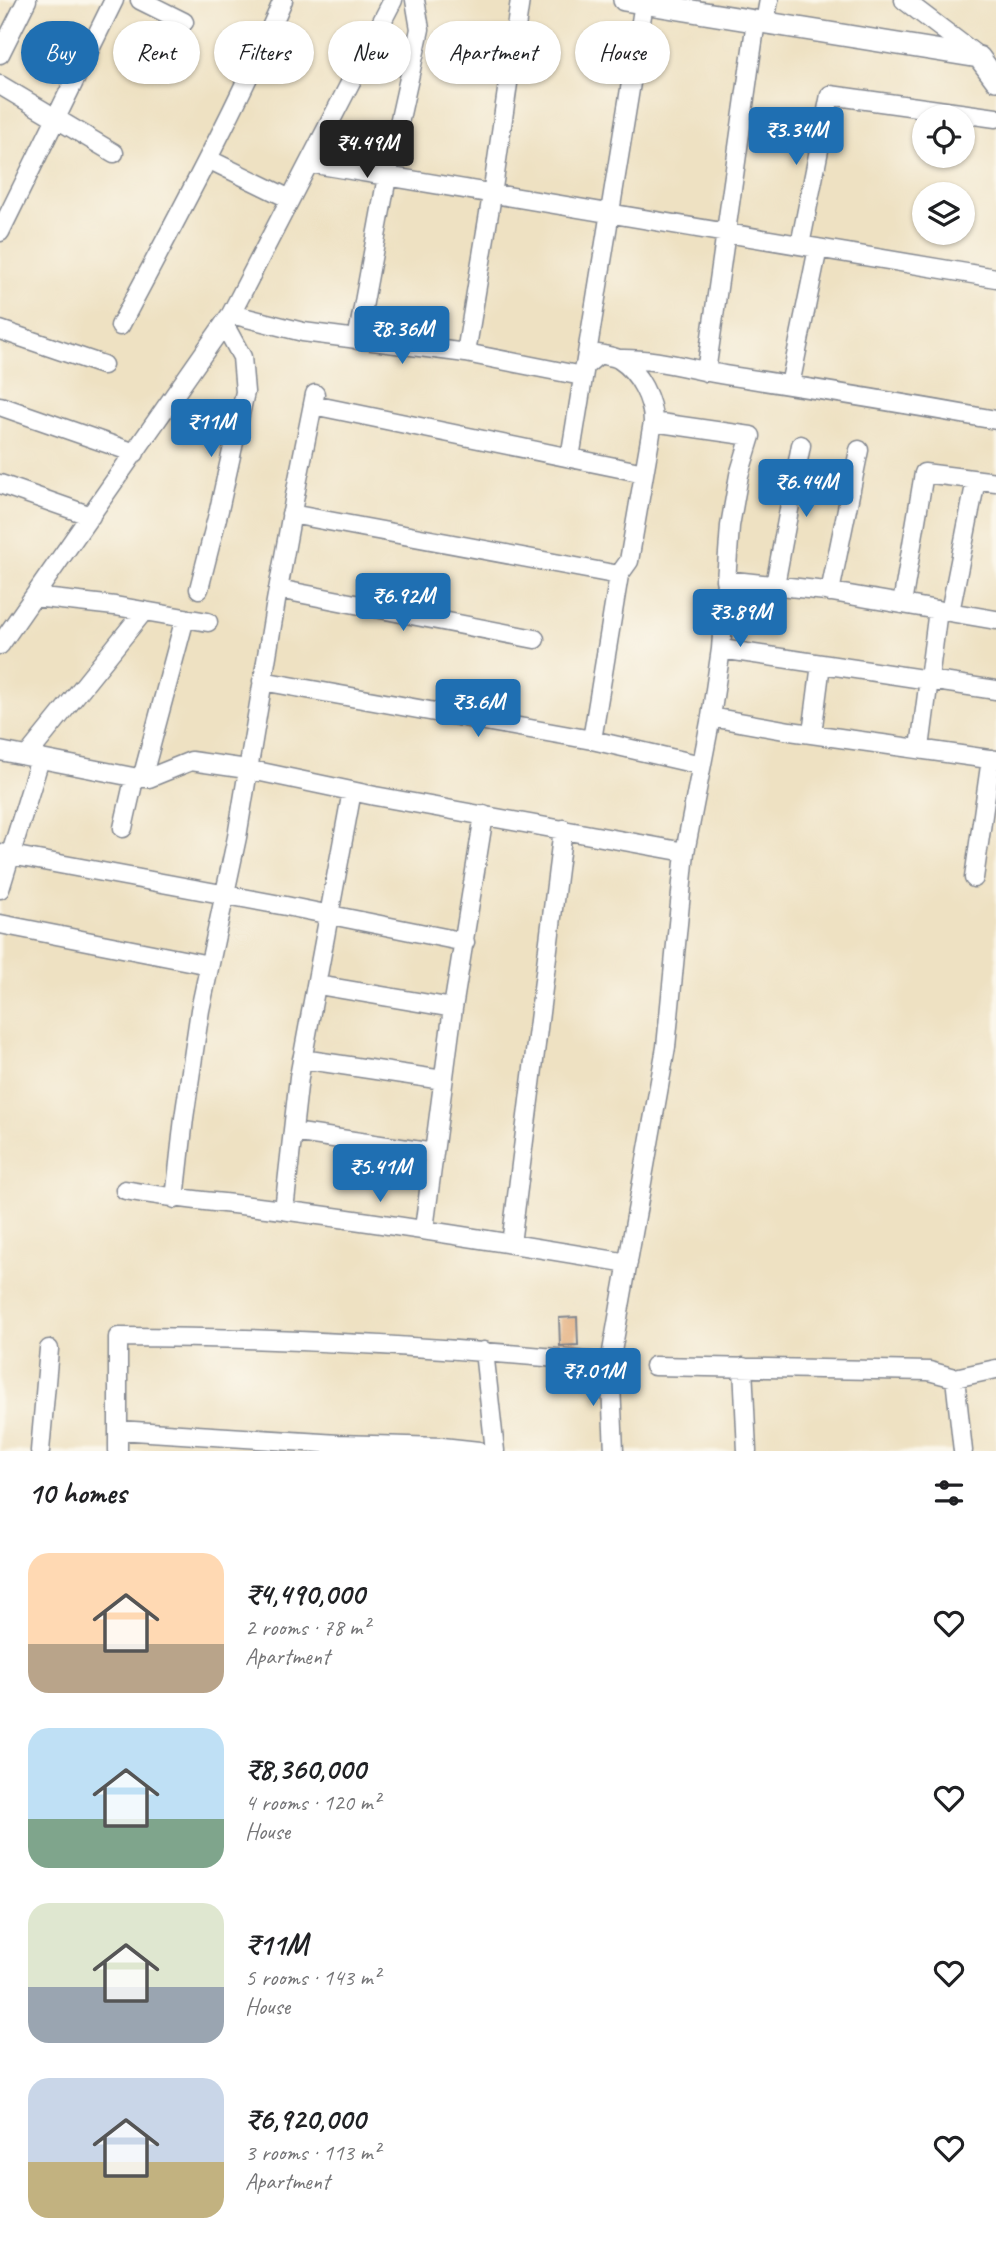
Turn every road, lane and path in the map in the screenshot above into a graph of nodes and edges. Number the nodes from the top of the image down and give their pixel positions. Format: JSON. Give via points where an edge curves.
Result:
{"nodes":[{"id":1,"x":27,"y":0,"type":"edge"},
{"id":2,"x":114,"y":0,"type":"edge"},
{"id":3,"x":140,"y":0,"type":"edge"},
{"id":4,"x":283,"y":0,"type":"edge"},
{"id":5,"x":393,"y":0,"type":"edge"},
{"id":6,"x":415,"y":0,"type":"edge"},
{"id":7,"x":520,"y":0,"type":"edge"},
{"id":8,"x":769,"y":0,"type":"edge"},
{"id":9,"x":904,"y":0,"type":"edge"},
{"id":10,"x":643,"y":2,"type":"edge"},
{"id":11,"x":924,"y":7,"type":"edge"},
{"id":12,"x":182,"y":21,"type":"edge"},
{"id":13,"x":760,"y":22,"type":"junction"},
{"id":14,"x":0,"y":54,"type":"edge"},
{"id":15,"x":979,"y":57,"type":"junction"},
{"id":16,"x":996,"y":80,"type":"edge"},
{"id":17,"x":0,"y":85,"type":"edge"},
{"id":18,"x":56,"y":118,"type":"junction"},
{"id":19,"x":996,"y":118,"type":"edge"},
{"id":20,"x":114,"y":153,"type":"dead end"},
{"id":21,"x":208,"y":159,"type":"junction"},
{"id":22,"x":309,"y":163,"type":"junction"},
{"id":23,"x":387,"y":177,"type":"junction"},
{"id":24,"x":492,"y":195,"type":"junction"},
{"id":25,"x":290,"y":199,"type":"junction"},
{"id":26,"x":610,"y":214,"type":"junction"},
{"id":27,"x":0,"y":232,"type":"edge"},
{"id":28,"x":726,"y":233,"type":"junction"},
{"id":29,"x":809,"y":247,"type":"junction"},
{"id":30,"x":996,"y":278,"type":"edge"},
{"id":31,"x":228,"y":319,"type":"junction"},
{"id":32,"x":120,"y":326,"type":"dead end"},
{"id":33,"x":0,"y":330,"type":"edge"},
{"id":34,"x":357,"y":340,"type":"junction"},
{"id":35,"x":466,"y":353,"type":"junction"},
{"id":36,"x":619,"y":359,"type":"junction"},
{"id":37,"x":103,"y":365,"type":"dead end"},
{"id":38,"x":583,"y":372,"type":"junction"},
{"id":39,"x":706,"y":372,"type":"junction"},
{"id":40,"x":790,"y":385,"type":"junction"},
{"id":41,"x":0,"y":406,"type":"edge"},
{"id":42,"x":996,"y":420,"type":"edge"},
{"id":43,"x":653,"y":422,"type":"junction"},
{"id":44,"x":801,"y":445,"type":"dead end"},
{"id":45,"x":859,"y":450,"type":"dead end"},
{"id":46,"x":135,"y":453,"type":"junction"},
{"id":47,"x":570,"y":458,"type":"junction"},
{"id":48,"x":643,"y":473,"type":"junction"},
{"id":49,"x":976,"y":480,"type":"junction"},
{"id":50,"x":996,"y":482,"type":"edge"},
{"id":51,"x":0,"y":484,"type":"edge"},
{"id":52,"x":291,"y":514,"type":"junction"},
{"id":53,"x":91,"y":516,"type":"junction"},
{"id":54,"x":619,"y":575,"type":"junction"},
{"id":55,"x":725,"y":580,"type":"junction"},
{"id":56,"x":775,"y":585,"type":"junction"},
{"id":57,"x":199,"y":589,"type":"dead end"},
{"id":58,"x":278,"y":589,"type":"junction"},
{"id":59,"x":830,"y":592,"type":"junction"},
{"id":60,"x":34,"y":597,"type":"junction"},
{"id":61,"x":902,"y":604,"type":"junction"},
{"id":62,"x":144,"y":611,"type":"junction"},
{"id":63,"x":944,"y":611,"type":"junction"},
{"id":64,"x":185,"y":618,"type":"junction"},
{"id":65,"x":996,"y":620,"type":"edge"},
{"id":66,"x":208,"y":622,"type":"dead end"},
{"id":67,"x":535,"y":639,"type":"dead end"},
{"id":68,"x":0,"y":644,"type":"edge"},
{"id":69,"x":721,"y":649,"type":"junction"},
{"id":70,"x":821,"y":664,"type":"junction"},
{"id":71,"x":928,"y":680,"type":"junction"},
{"id":72,"x":262,"y":681,"type":"junction"},
{"id":73,"x":996,"y":690,"type":"edge"},
{"id":74,"x":711,"y":717,"type":"junction"},
{"id":75,"x":812,"y":734,"type":"junction"},
{"id":76,"x":592,"y":740,"type":"junction"},
{"id":77,"x":920,"y":748,"type":"junction"},
{"id":78,"x":0,"y":751,"type":"edge"},
{"id":79,"x":33,"y":758,"type":"junction"},
{"id":80,"x":994,"y":759,"type":"edge"},
{"id":81,"x":701,"y":765,"type":"junction"},
{"id":82,"x":247,"y":769,"type":"junction"},
{"id":83,"x":138,"y":778,"type":"junction"},
{"id":84,"x":352,"y":791,"type":"junction"},
{"id":85,"x":484,"y":815,"type":"junction"},
{"id":86,"x":123,"y":828,"type":"dead end"},
{"id":87,"x":563,"y":830,"type":"junction"},
{"id":88,"x":685,"y":852,"type":"junction"},
{"id":89,"x":6,"y":854,"type":"edge"},
{"id":90,"x":974,"y":878,"type":"dead end"},
{"id":91,"x":0,"y":889,"type":"edge"},
{"id":92,"x":224,"y":894,"type":"junction"},
{"id":93,"x":330,"y":915,"type":"junction"},
{"id":94,"x":0,"y":924,"type":"edge"},
{"id":95,"x":465,"y":942,"type":"junction"},
{"id":96,"x":209,"y":965,"type":"junction"},
{"id":97,"x":317,"y":985,"type":"junction"},
{"id":98,"x":453,"y":1008,"type":"junction"},
{"id":99,"x":302,"y":1059,"type":"junction"},
{"id":100,"x":443,"y":1080,"type":"junction"},
{"id":101,"x":293,"y":1132,"type":"junction"},
{"id":102,"x":434,"y":1153,"type":"junction"},
{"id":103,"x":125,"y":1190,"type":"dead end"},
{"id":104,"x":175,"y":1199,"type":"junction"},
{"id":105,"x":284,"y":1210,"type":"junction"},
{"id":106,"x":424,"y":1229,"type":"junction"},
{"id":107,"x":511,"y":1244,"type":"junction"},
{"id":108,"x":628,"y":1263,"type":"junction"},
{"id":109,"x":49,"y":1349,"type":"dead end"},
{"id":110,"x":484,"y":1352,"type":"junction"},
{"id":111,"x":610,"y":1363,"type":"junction"},
{"id":112,"x":654,"y":1366,"type":"dead end"},
{"id":113,"x":743,"y":1367,"type":"junction"},
{"id":114,"x":996,"y":1369,"type":"edge"},
{"id":115,"x":955,"y":1378,"type":"junction"},
{"id":116,"x":118,"y":1430,"type":"junction"},
{"id":117,"x":338,"y":1448,"type":"edge"},
{"id":118,"x":412,"y":1448,"type":"edge"},
{"id":119,"x":40,"y":1451,"type":"edge"},
{"id":120,"x":118,"y":1451,"type":"edge"},
{"id":121,"x":479,"y":1451,"type":"edge"},
{"id":122,"x":495,"y":1451,"type":"edge"},
{"id":123,"x":614,"y":1451,"type":"edge"},
{"id":124,"x":747,"y":1451,"type":"edge"},
{"id":125,"x":963,"y":1451,"type":"edge"}],
"edges":[{"from":1,"to":14,"type":"street"},
{"from":2,"to":18,"type":"street"},
{"from":3,"to":12,"type":"street"},
{"from":4,"to":21,"type":"street"},
{"from":5,"to":22,"type":"street"},
{"from":6,"to":23,"type":"street","via":[[420,29]]},
{"from":7,"to":24,"type":"street"},
{"from":8,"to":13,"type":"street"},
{"from":9,"to":11,"type":"street"},
{"from":10,"to":13,"type":"main road"},
{"from":10,"to":26,"type":"street"},
{"from":11,"to":15,"type":"street"},
{"from":13,"to":15,"type":"main road"},
{"from":13,"to":28,"type":"street"},
{"from":15,"to":16,"type":"main road"},
{"from":17,"to":18,"type":"street"},
{"from":18,"to":20,"type":"street"},
{"from":18,"to":27,"type":"street"},
{"from":19,"to":29,"type":"street","via":[[830,95]]},
{"from":21,"to":25,"type":"street"},
{"from":21,"to":32,"type":"street"},
{"from":22,"to":23,"type":"street"},
{"from":22,"to":25,"type":"street"},
{"from":23,"to":24,"type":"street"},
{"from":23,"to":34,"type":"street"},
{"from":24,"to":26,"type":"street"},
{"from":24,"to":35,"type":"street"},
{"from":25,"to":31,"type":"street"},
{"from":26,"to":28,"type":"street"},
{"from":26,"to":38,"type":"street"},
{"from":28,"to":29,"type":"street"},
{"from":28,"to":39,"type":"street"},
{"from":29,"to":30,"type":"street"},
{"from":29,"to":40,"type":"street"},
{"from":31,"to":34,"type":"street"},
{"from":31,"to":46,"type":"street"},
{"from":31,"to":57,"type":"street","via":[[242,357],[245,392]]},
{"from":33,"to":37,"type":"street"},
{"from":34,"to":35,"type":"street"},
{"from":35,"to":38,"type":"street"},
{"from":36,"to":38,"type":"street","via":[[599,355]]},
{"from":36,"to":39,"type":"street","via":[[640,358]]},
{"from":36,"to":43,"type":"street","via":[[641,381]]},
{"from":38,"to":47,"type":"street"},
{"from":39,"to":40,"type":"street"},
{"from":40,"to":42,"type":"street"},
{"from":41,"to":46,"type":"street"},
{"from":43,"to":48,"type":"street"},
{"from":43,"to":55,"type":"street","via":[[751,436],[739,475]]},
{"from":44,"to":56,"type":"street"},
{"from":45,"to":59,"type":"street"},
{"from":46,"to":53,"type":"street"},
{"from":47,"to":48,"type":"street"},
{"from":47,"to":52,"type":"street","via":[[314,400]]},
{"from":48,"to":54,"type":"street","via":[[629,561]]},
{"from":49,"to":50,"type":"street"},
{"from":49,"to":61,"type":"street","via":[[924,472]]},
{"from":49,"to":63,"type":"street"},
{"from":51,"to":53,"type":"street"},
{"from":52,"to":54,"type":"street"},
{"from":52,"to":58,"type":"street"},
{"from":53,"to":60,"type":"street"},
{"from":54,"to":76,"type":"street"},
{"from":55,"to":56,"type":"street"},
{"from":55,"to":69,"type":"street"},
{"from":56,"to":59,"type":"street"},
{"from":58,"to":67,"type":"street"},
{"from":58,"to":72,"type":"street"},
{"from":59,"to":61,"type":"street"},
{"from":60,"to":62,"type":"street"},
{"from":60,"to":68,"type":"street"},
{"from":61,"to":63,"type":"street"},
{"from":62,"to":64,"type":"street"},
{"from":62,"to":79,"type":"street"},
{"from":63,"to":65,"type":"street"},
{"from":63,"to":71,"type":"street"},
{"from":64,"to":66,"type":"street"},
{"from":64,"to":83,"type":"street","via":[[144,771]]},
{"from":69,"to":70,"type":"street"},
{"from":69,"to":74,"type":"street"},
{"from":70,"to":71,"type":"street"},
{"from":70,"to":75,"type":"street"},
{"from":71,"to":73,"type":"street"},
{"from":71,"to":77,"type":"street"},
{"from":72,"to":76,"type":"street"},
{"from":72,"to":82,"type":"street"},
{"from":74,"to":75,"type":"street"},
{"from":74,"to":81,"type":"street"},
{"from":75,"to":77,"type":"street"},
{"from":76,"to":81,"type":"street"},
{"from":77,"to":80,"type":"street"},
{"from":78,"to":79,"type":"street"},
{"from":79,"to":83,"type":"street"},
{"from":79,"to":89,"type":"street"},
{"from":80,"to":90,"type":"street"},
{"from":81,"to":88,"type":"street"},
{"from":82,"to":83,"type":"street","via":[[191,761]]},
{"from":82,"to":84,"type":"street"},
{"from":82,"to":92,"type":"street"},
{"from":83,"to":86,"type":"street"},
{"from":84,"to":85,"type":"street"},
{"from":84,"to":93,"type":"street"},
{"from":85,"to":87,"type":"street"},
{"from":85,"to":95,"type":"street"},
{"from":87,"to":88,"type":"street"},
{"from":87,"to":107,"type":"street"},
{"from":88,"to":108,"type":"street","via":[[666,1047]]},
{"from":89,"to":91,"type":"street"},
{"from":89,"to":92,"type":"street"},
{"from":92,"to":93,"type":"street"},
{"from":92,"to":96,"type":"street"},
{"from":93,"to":95,"type":"street"},
{"from":93,"to":97,"type":"street"},
{"from":94,"to":96,"type":"street"},
{"from":95,"to":98,"type":"street"},
{"from":96,"to":104,"type":"street"},
{"from":97,"to":98,"type":"street"},
{"from":97,"to":99,"type":"street"},
{"from":98,"to":100,"type":"street"},
{"from":99,"to":100,"type":"street"},
{"from":99,"to":101,"type":"street"},
{"from":100,"to":102,"type":"street"},
{"from":101,"to":102,"type":"street"},
{"from":101,"to":105,"type":"street"},
{"from":102,"to":106,"type":"street"},
{"from":103,"to":104,"type":"street"},
{"from":104,"to":105,"type":"street"},
{"from":105,"to":106,"type":"street"},
{"from":106,"to":107,"type":"street"},
{"from":107,"to":108,"type":"street"},
{"from":108,"to":111,"type":"street"},
{"from":109,"to":119,"type":"street"},
{"from":110,"to":111,"type":"street"},
{"from":110,"to":116,"type":"street","via":[[317,1340],[118,1337]]},
{"from":110,"to":122,"type":"street"},
{"from":111,"to":123,"type":"street"},
{"from":112,"to":113,"type":"street"},
{"from":113,"to":115,"type":"street","via":[[929,1371]]},
{"from":113,"to":124,"type":"street"},
{"from":114,"to":115,"type":"street"},
{"from":115,"to":125,"type":"street"},
{"from":116,"to":117,"type":"street"},
{"from":116,"to":120,"type":"street"},
{"from":117,"to":118,"type":"street"},
{"from":118,"to":121,"type":"street"}]}
